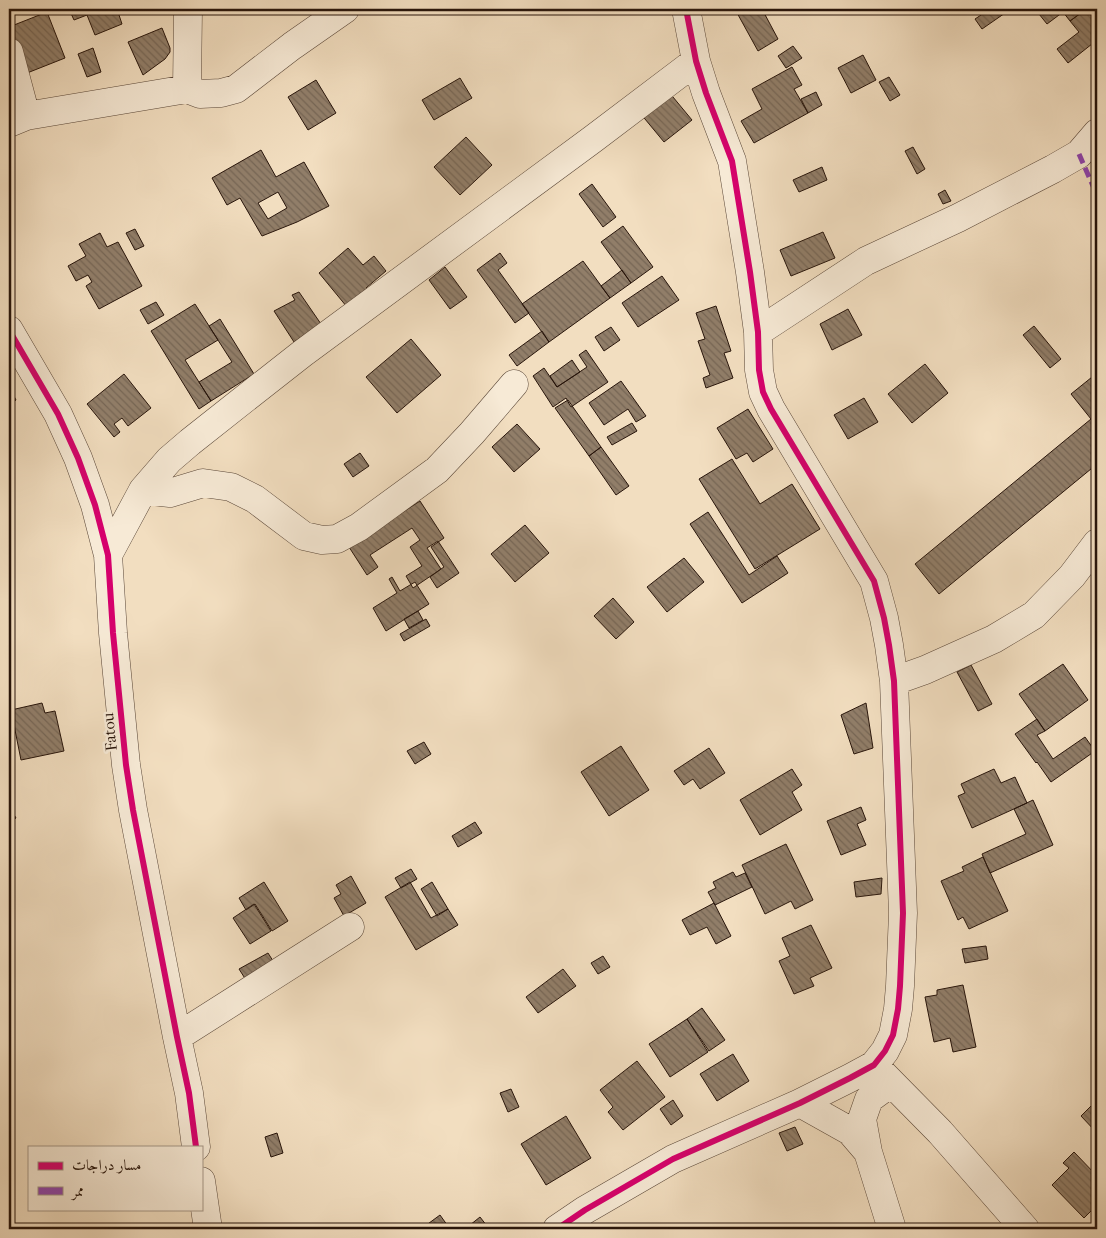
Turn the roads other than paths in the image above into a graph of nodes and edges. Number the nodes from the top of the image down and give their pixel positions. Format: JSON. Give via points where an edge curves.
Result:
{"nodes":[{"id":1,"x":188,"y":9,"type":"edge"},
{"id":2,"x":345,"y":9,"type":"edge"},
{"id":3,"x":693,"y":12,"type":"edge"},
{"id":4,"x":9,"y":52,"type":"edge"},
{"id":5,"x":696,"y":61,"type":"junction"},
{"id":6,"x":187,"y":89,"type":"junction"},
{"id":7,"x":17,"y":120,"type":"edge"},
{"id":8,"x":1097,"y":133,"type":"edge"},
{"id":9,"x":9,"y":330,"type":"edge"},
{"id":10,"x":758,"y":332,"type":"junction"},
{"id":11,"x":514,"y":384,"type":"dead end"},
{"id":12,"x":143,"y":490,"type":"junction"},
{"id":13,"x":1097,"y":543,"type":"edge"},
{"id":14,"x":108,"y":554,"type":"junction"},
{"id":15,"x":894,"y":681,"type":"junction"},
{"id":16,"x":350,"y":927,"type":"dead end"},
{"id":17,"x":177,"y":1037,"type":"junction"},
{"id":18,"x":882,"y":1074,"type":"junction"},
{"id":19,"x":800,"y":1103,"type":"junction"},
{"id":20,"x":196,"y":1146,"type":"edge"},
{"id":21,"x":868,"y":1152,"type":"junction"},
{"id":22,"x":202,"y":1188,"type":"edge"},
{"id":23,"x":208,"y":1229,"type":"edge"},
{"id":24,"x":557,"y":1229,"type":"edge"},
{"id":25,"x":892,"y":1229,"type":"edge"},
{"id":26,"x":1025,"y":1229,"type":"edge"}],
"edges":[{"from":1,"to":6,"type":"street"},
{"from":2,"to":6,"type":"street","via":[[236,89],[200,94]]},
{"from":3,"to":5,"type":"street"},
{"from":4,"to":7,"type":"street"},
{"from":5,"to":10,"type":"street","via":[[732,162]]},
{"from":5,"to":12,"type":"street","via":[[303,353],[190,442]]},
{"from":6,"to":7,"type":"street"},
{"from":8,"to":10,"type":"street","via":[[1079,154],[958,218],[866,260]]},
{"from":9,"to":14,"type":"street","name":"Fatou","via":[[58,414],[78,458]]},
{"from":10,"to":15,"type":"street","via":[[763,392],[874,581],[890,645]]},
{"from":11,"to":12,"type":"street","via":[[437,470],[359,528],[337,539],[304,536],[255,499],[231,487],[203,484],[170,493]]},
{"from":12,"to":14,"type":"street"},
{"from":13,"to":15,"type":"street","via":[[1072,576],[1034,614],[994,639]]},
{"from":14,"to":17,"type":"street","name":"Fatou","via":[[126,765]]},
{"from":15,"to":18,"type":"street","via":[[903,913],[898,1009],[893,1035],[885,1051]]},
{"from":16,"to":17,"type":"street"},
{"from":17,"to":20,"type":"street","name":"Fatou"},
{"from":18,"to":19,"type":"street","via":[[850,1078]]},
{"from":18,"to":21,"type":"street","via":[[868,1099],[862,1119]]},
{"from":18,"to":26,"type":"street","via":[[940,1132]]},
{"from":19,"to":21,"type":"street","via":[[850,1131]]},
{"from":19,"to":24,"type":"street","via":[[673,1158]]},
{"from":21,"to":25,"type":"street"},
{"from":22,"to":23,"type":"street"}]}
